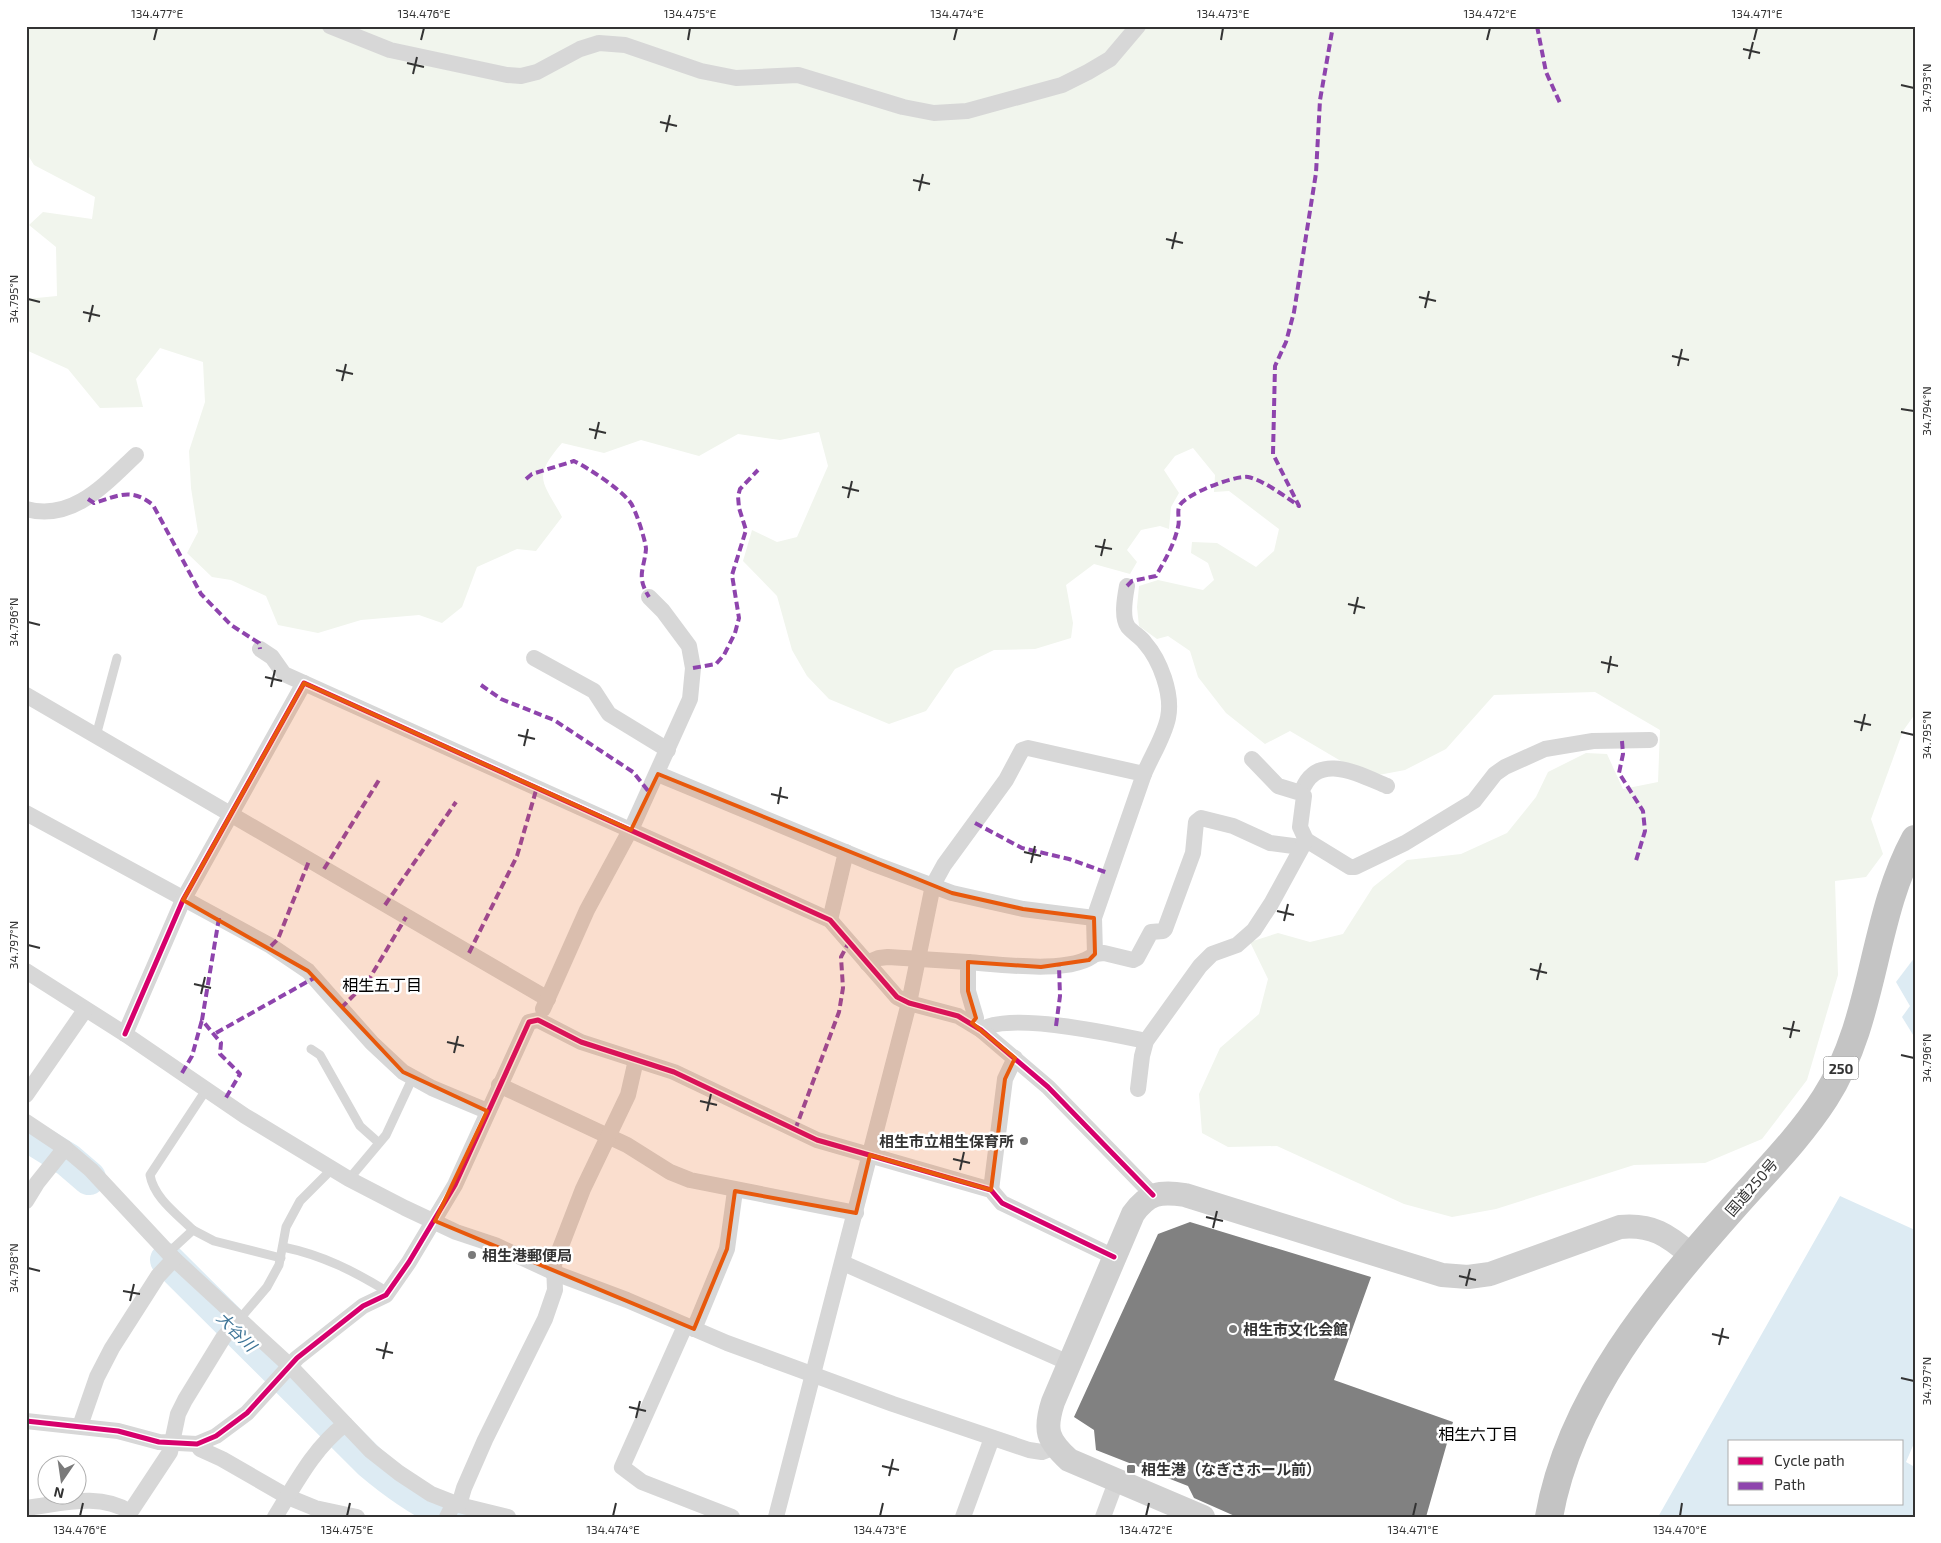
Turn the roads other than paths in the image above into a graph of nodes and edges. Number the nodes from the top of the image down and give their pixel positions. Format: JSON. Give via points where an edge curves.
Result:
{"nodes":[{"id":1,"x":330,"y":26,"type":"edge"},
{"id":2,"x":1138,"y":26,"type":"edge"},
{"id":3,"x":136,"y":455,"type":"dead end"},
{"id":4,"x":26,"y":510,"type":"edge"},
{"id":5,"x":1127,"y":586,"type":"dead end"},
{"id":6,"x":649,"y":597,"type":"dead end"},
{"id":7,"x":260,"y":649,"type":"dead end"},
{"id":8,"x":117,"y":658,"type":"dead end"},
{"id":9,"x":534,"y":658,"type":"dead end"},
{"id":10,"x":304,"y":684,"type":"junction"},
{"id":11,"x":26,"y":695,"type":"edge"},
{"id":12,"x":96,"y":736,"type":"junction"},
{"id":13,"x":1650,"y":740,"type":"dead end"},
{"id":14,"x":668,"y":750,"type":"junction"},
{"id":15,"x":1252,"y":759,"type":"dead end"},
{"id":16,"x":658,"y":774,"type":"junction"},
{"id":17,"x":1144,"y":774,"type":"junction"},
{"id":18,"x":1387,"y":786,"type":"dead end"},
{"id":19,"x":1301,"y":793,"type":"junction"},
{"id":20,"x":26,"y":813,"type":"edge"},
{"id":21,"x":231,"y":815,"type":"junction"},
{"id":22,"x":630,"y":829,"type":"junction"},
{"id":23,"x":1915,"y":840,"type":"edge"},
{"id":24,"x":1304,"y":843,"type":"junction"},
{"id":25,"x":846,"y":852,"type":"junction"},
{"id":26,"x":933,"y":885,"type":"junction"},
{"id":27,"x":183,"y":900,"type":"junction"},
{"id":28,"x":1094,"y":918,"type":"junction"},
{"id":29,"x":830,"y":920,"type":"junction"},
{"id":30,"x":1094,"y":954,"type":"junction"},
{"id":31,"x":918,"y":959,"type":"junction"},
{"id":32,"x":968,"y":962,"type":"junction"},
{"id":33,"x":866,"y":963,"type":"junction"},
{"id":34,"x":26,"y":971,"type":"edge"},
{"id":35,"x":548,"y":999,"type":"junction"},
{"id":36,"x":909,"y":1003,"type":"junction"},
{"id":37,"x":85,"y":1010,"type":"junction"},
{"id":38,"x":538,"y":1020,"type":"junction"},
{"id":39,"x":977,"y":1026,"type":"junction"},
{"id":40,"x":124,"y":1034,"type":"junction"},
{"id":41,"x":1146,"y":1041,"type":"junction"},
{"id":42,"x":311,"y":1049,"type":"dead end"},
{"id":43,"x":1015,"y":1058,"type":"junction"},
{"id":44,"x":636,"y":1060,"type":"junction"},
{"id":45,"x":413,"y":1077,"type":"junction"},
{"id":46,"x":499,"y":1085,"type":"junction"},
{"id":47,"x":1138,"y":1089,"type":"dead end"},
{"id":48,"x":206,"y":1090,"type":"junction"},
{"id":49,"x":26,"y":1095,"type":"edge"},
{"id":50,"x":487,"y":1111,"type":"junction"},
{"id":51,"x":26,"y":1122,"type":"edge"},
{"id":52,"x":609,"y":1138,"type":"junction"},
{"id":53,"x":379,"y":1143,"type":"junction"},
{"id":54,"x":60,"y":1154,"type":"junction"},
{"id":55,"x":870,"y":1155,"type":"junction"},
{"id":56,"x":332,"y":1169,"type":"junction"},
{"id":57,"x":349,"y":1179,"type":"junction"},
{"id":58,"x":991,"y":1190,"type":"junction"},
{"id":59,"x":736,"y":1191,"type":"junction"},
{"id":60,"x":1153,"y":1195,"type":"junction"},
{"id":61,"x":26,"y":1201,"type":"edge"},
{"id":62,"x":856,"y":1213,"type":"junction"},
{"id":63,"x":435,"y":1221,"type":"junction"},
{"id":64,"x":193,"y":1230,"type":"junction"},
{"id":65,"x":282,"y":1246,"type":"junction"},
{"id":66,"x":1691,"y":1255,"type":"junction"},
{"id":67,"x":1114,"y":1257,"type":"junction"},
{"id":68,"x":171,"y":1258,"type":"junction"},
{"id":69,"x":280,"y":1258,"type":"junction"},
{"id":70,"x":843,"y":1263,"type":"junction"},
{"id":71,"x":555,"y":1273,"type":"junction"},
{"id":72,"x":388,"y":1292,"type":"junction"},
{"id":73,"x":237,"y":1323,"type":"junction"},
{"id":74,"x":690,"y":1327,"type":"junction"},
{"id":75,"x":1069,"y":1364,"type":"junction"},
{"id":76,"x":287,"y":1369,"type":"junction"},
{"id":77,"x":812,"y":1373,"type":"junction"},
{"id":78,"x":26,"y":1421,"type":"edge"},
{"id":79,"x":80,"y":1426,"type":"junction"},
{"id":80,"x":343,"y":1426,"type":"junction"},
{"id":81,"x":992,"y":1438,"type":"junction"},
{"id":82,"x":173,"y":1444,"type":"junction"},
{"id":83,"x":197,"y":1444,"type":"junction"},
{"id":84,"x":1055,"y":1447,"type":"junction"},
{"id":85,"x":1116,"y":1482,"type":"junction"},
{"id":86,"x":288,"y":1496,"type":"junction"},
{"id":87,"x":26,"y":1508,"type":"edge"},
{"id":88,"x":453,"y":1508,"type":"edge"},
{"id":89,"x":1174,"y":1511,"type":"edge"},
{"id":90,"x":129,"y":1515,"type":"edge"},
{"id":91,"x":276,"y":1517,"type":"edge"},
{"id":92,"x":357,"y":1517,"type":"edge"},
{"id":93,"x":508,"y":1517,"type":"edge"},
{"id":94,"x":732,"y":1517,"type":"edge"},
{"id":95,"x":776,"y":1517,"type":"edge"},
{"id":96,"x":962,"y":1517,"type":"edge"},
{"id":97,"x":1103,"y":1517,"type":"edge"},
{"id":98,"x":1203,"y":1517,"type":"edge"},
{"id":99,"x":1549,"y":1517,"type":"edge"}],
"edges":[{"from":1,"to":2,"type":"street","via":[[390,50],[507,75],[537,72],[580,49],[599,43],[625,46],[701,71],[736,78],[798,75],[904,108],[934,112],[967,111],[1062,85],[1110,59]]},
{"from":3,"to":4,"type":"street","via":[[88,499],[49,512]]},
{"from":5,"to":17,"type":"street","via":[[1124,600],[1128,627],[1154,655],[1167,698],[1168,718]]},
{"from":6,"to":14,"type":"street","via":[[686,641],[692,668],[690,699]]},
{"from":7,"to":10,"type":"street","via":[[272,657],[284,674]]},
{"from":8,"to":12,"type":"lane"},
{"from":9,"to":14,"type":"street","via":[[594,691],[609,714]]},
{"from":10,"to":21,"type":"street"},
{"from":10,"to":22,"type":"street"},
{"from":11,"to":12,"type":"street"},
{"from":12,"to":21,"type":"street"},
{"from":13,"to":24,"type":"street","via":[[1593,741],[1545,749],[1495,774],[1474,801],[1404,843],[1355,867]]},
{"from":14,"to":16,"type":"street"},
{"from":15,"to":19,"type":"street","via":[[1278,786]]},
{"from":16,"to":22,"type":"street"},
{"from":16,"to":25,"type":"street"},
{"from":17,"to":26,"type":"street","via":[[1028,748],[1022,750],[1006,780]]},
{"from":17,"to":28,"type":"street"},
{"from":18,"to":19,"type":"street","via":[[1346,769],[1328,768],[1314,772],[1306,780]]},
{"from":19,"to":24,"type":"street","via":[[1304,805],[1300,827]]},
{"from":20,"to":27,"type":"street"},
{"from":21,"to":27,"type":"street"},
{"from":21,"to":35,"type":"street"},
{"from":22,"to":29,"type":"street"},
{"from":22,"to":35,"type":"street","via":[[587,910]]},
{"from":23,"to":66,"type":"highway","name":"国道250号","number":"250","via":[[1896,880],[1862,1013],[1840,1070],[1797,1134]]},
{"from":24,"to":30,"type":"street","via":[[1270,843],[1232,826],[1201,818],[1196,822],[1192,853],[1166,928],[1151,932],[1133,960],[1104,953]]},
{"from":24,"to":41,"type":"street","via":[[1254,930],[1237,945],[1212,954],[1200,966]]},
{"from":25,"to":26,"type":"street"},
{"from":25,"to":29,"type":"street"},
{"from":26,"to":28,"type":"street","via":[[1023,909]]},
{"from":26,"to":31,"type":"street"},
{"from":27,"to":40,"type":"street"},
{"from":27,"to":45,"type":"street","via":[[270,946],[308,971],[372,1043],[403,1072]]},
{"from":28,"to":30,"type":"street"},
{"from":29,"to":33,"type":"street"},
{"from":30,"to":32,"type":"street","via":[[1089,960],[1059,966]]},
{"from":31,"to":32,"type":"street"},
{"from":31,"to":33,"type":"street","via":[[879,958]]},
{"from":31,"to":36,"type":"street"},
{"from":32,"to":39,"type":"street","via":[[968,991]]},
{"from":33,"to":36,"type":"street","via":[[897,997]]},
{"from":34,"to":37,"type":"street"},
{"from":35,"to":38,"type":"street"},
{"from":36,"to":39,"type":"street","via":[[958,1016]]},
{"from":36,"to":55,"type":"street"},
{"from":37,"to":40,"type":"street"},
{"from":37,"to":49,"type":"street"},
{"from":38,"to":44,"type":"street","via":[[581,1042]]},
{"from":38,"to":46,"type":"street","via":[[529,1022]]},
{"from":39,"to":41,"type":"street","via":[[1026,1022]]},
{"from":39,"to":43,"type":"street"},
{"from":40,"to":48,"type":"street"},
{"from":41,"to":47,"type":"street"},
{"from":42,"to":53,"type":"lane","via":[[320,1055],[360,1126]]},
{"from":43,"to":58,"type":"street","via":[[1006,1079]]},
{"from":43,"to":60,"type":"street","via":[[1048,1087]]},
{"from":44,"to":52,"type":"street","via":[[628,1095]]},
{"from":44,"to":55,"type":"street","via":[[674,1072],[817,1140]]},
{"from":45,"to":50,"type":"street"},
{"from":45,"to":53,"type":"lane","via":[[386,1135]]},
{"from":46,"to":50,"type":"street"},
{"from":46,"to":52,"type":"street"},
{"from":48,"to":56,"type":"street"},
{"from":48,"to":64,"type":"lane","via":[[150,1175],[159,1197]]},
{"from":50,"to":63,"type":"street"},
{"from":51,"to":54,"type":"street"},
{"from":52,"to":59,"type":"street","via":[[690,1180]]},
{"from":52,"to":71,"type":"street","via":[[584,1189],[554,1264]]},
{"from":53,"to":57,"type":"lane"},
{"from":54,"to":61,"type":"street"},
{"from":54,"to":68,"type":"street","via":[[91,1170]]},
{"from":55,"to":58,"type":"street"},
{"from":55,"to":62,"type":"street"},
{"from":56,"to":57,"type":"street"},
{"from":56,"to":65,"type":"lane","via":[[300,1201],[286,1227]]},
{"from":57,"to":63,"type":"street"},
{"from":58,"to":67,"type":"street","via":[[1002,1203]]},
{"from":59,"to":62,"type":"street"},
{"from":59,"to":74,"type":"street","via":[[727,1249]]},
{"from":60,"to":66,"type":"street","via":[[1185,1195],[1442,1275],[1468,1277],[1490,1274],[1620,1227],[1638,1225],[1671,1238]]},
{"from":60,"to":67,"type":"street","via":[[1142,1201],[1133,1214]]},
{"from":62,"to":70,"type":"street"},
{"from":63,"to":71,"type":"street","via":[[456,1232],[495,1244]]},
{"from":63,"to":72,"type":"street"},
{"from":64,"to":68,"type":"lane"},
{"from":64,"to":69,"type":"lane","via":[[214,1241]]},
{"from":65,"to":69,"type":"lane"},
{"from":65,"to":72,"type":"lane","via":[[351,1269]]},
{"from":66,"to":99,"type":"highway","name":"国道250号","number":"250","via":[[1624,1346],[1594,1394],[1559,1474]]},
{"from":67,"to":75,"type":"street"},
{"from":68,"to":73,"type":"street"},
{"from":68,"to":79,"type":"street","via":[[112,1348],[97,1377]]},
{"from":69,"to":73,"type":"lane","via":[[267,1287]]},
{"from":70,"to":75,"type":"street"},
{"from":70,"to":77,"type":"street"},
{"from":71,"to":74,"type":"street"},
{"from":71,"to":88,"type":"street","via":[[556,1290],[545,1319]]},
{"from":72,"to":76,"type":"street","via":[[362,1306]]},
{"from":73,"to":76,"type":"street"},
{"from":73,"to":82,"type":"street","via":[[223,1338],[185,1400],[178,1414]]},
{"from":74,"to":77,"type":"street"},
{"from":74,"to":94,"type":"street","via":[[622,1467],[642,1482]]},
{"from":75,"to":84,"type":"street","via":[[1053,1402],[1048,1424],[1048,1433]]},
{"from":76,"to":80,"type":"street"},
{"from":76,"to":83,"type":"street","via":[[247,1413],[216,1436]]},
{"from":77,"to":81,"type":"street"},
{"from":77,"to":95,"type":"street"},
{"from":78,"to":79,"type":"street"},
{"from":79,"to":82,"type":"street"},
{"from":80,"to":86,"type":"street","via":[[312,1457]]},
{"from":80,"to":88,"type":"street","via":[[399,1473]]},
{"from":81,"to":84,"type":"street","via":[[1029,1450],[1049,1451]]},
{"from":81,"to":96,"type":"street"},
{"from":82,"to":83,"type":"street"},
{"from":82,"to":90,"type":"street"},
{"from":83,"to":86,"type":"street","via":[[200,1450]]},
{"from":84,"to":85,"type":"street","via":[[1069,1460]]},
{"from":85,"to":89,"type":"street"},
{"from":85,"to":97,"type":"street"},
{"from":86,"to":91,"type":"street"},
{"from":86,"to":92,"type":"street","via":[[315,1508]]},
{"from":87,"to":90,"type":"street","via":[[87,1500],[106,1501]]},
{"from":88,"to":93,"type":"street"},
{"from":89,"to":98,"type":"street"}]}
